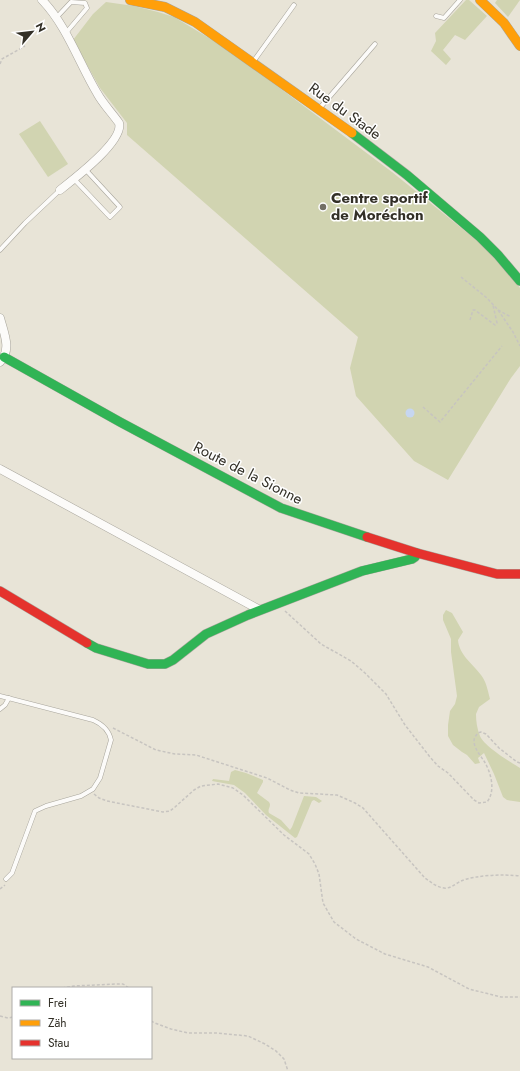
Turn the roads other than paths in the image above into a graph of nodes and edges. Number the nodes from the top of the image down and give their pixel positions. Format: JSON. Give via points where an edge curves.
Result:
{"nodes":[{"id":1,"x":130,"y":0,"type":"edge"},
{"id":2,"x":460,"y":0,"type":"edge"},
{"id":3,"x":480,"y":0,"type":"edge"},
{"id":4,"x":45,"y":1,"type":"edge"},
{"id":5,"x":294,"y":5,"type":"dead end"},
{"id":6,"x":436,"y":16,"type":"dead end"},
{"id":7,"x":56,"y":18,"type":"junction"},
{"id":8,"x":65,"y":34,"type":"junction"},
{"id":9,"x":375,"y":44,"type":"dead end"},
{"id":10,"x":520,"y":46,"type":"edge"},
{"id":11,"x":253,"y":62,"type":"junction"},
{"id":12,"x":319,"y":109,"type":"junction"},
{"id":13,"x":85,"y":169,"type":"junction"},
{"id":14,"x":74,"y":179,"type":"junction"},
{"id":15,"x":60,"y":190,"type":"joint"},
{"id":16,"x":0,"y":250,"type":"edge"},
{"id":17,"x":520,"y":281,"type":"edge"},
{"id":18,"x":0,"y":318,"type":"edge"},
{"id":19,"x":2,"y":360,"type":"edge"},
{"id":20,"x":0,"y":469,"type":"edge"},
{"id":21,"x":417,"y":553,"type":"junction"},
{"id":22,"x":520,"y":574,"type":"edge"},
{"id":23,"x":0,"y":591,"type":"edge"},
{"id":24,"x":260,"y":610,"type":"junction"},
{"id":25,"x":0,"y":696,"type":"edge"},
{"id":26,"x":9,"y":698,"type":"junction"},
{"id":27,"x":0,"y":709,"type":"edge"},
{"id":28,"x":6,"y":879,"type":"dead end"}],
"edges":[{"from":1,"to":11,"type":"street","name":"Rue du Stade","via":[[165,7],[177,13]]},
{"from":2,"to":6,"type":"lane","via":[[444,18]]},
{"from":3,"to":10,"type":"street","via":[[504,23]]},
{"from":4,"to":7,"type":"street"},
{"from":5,"to":11,"type":"lane"},
{"from":7,"to":8,"type":"street"},
{"from":7,"to":8,"type":"lane","via":[[71,2],[85,3],[87,8]]},
{"from":8,"to":13,"type":"street","via":[[96,93],[121,128],[105,151]]},
{"from":9,"to":12,"type":"lane"},
{"from":11,"to":12,"type":"street","name":"Rue du Stade"},
{"from":12,"to":17,"type":"street","name":"Rue du Stade","via":[[389,160],[437,200],[490,246]]},
{"from":13,"to":14,"type":"street"},
{"from":13,"to":14,"type":"lane","via":[[120,207],[110,217]]},
{"from":14,"to":15,"type":"street"},
{"from":15,"to":16,"type":"lane"},
{"from":18,"to":19,"type":"street","via":[[7,347]]},
{"from":19,"to":21,"type":"street","name":"Route de la Sionne","via":[[274,505]]},
{"from":20,"to":24,"type":"street"},
{"from":21,"to":22,"type":"street","name":"Route de la Sionne","via":[[497,574]]},
{"from":21,"to":24,"type":"street","via":[[412,559],[362,571]]},
{"from":23,"to":24,"type":"street","via":[[96,648],[156,665],[173,660],[209,632]]},
{"from":25,"to":26,"type":"lane"},
{"from":26,"to":27,"type":"lane"},
{"from":26,"to":28,"type":"lane","via":[[93,720],[103,726],[109,734],[110,743],[100,778],[91,790],[78,797],[34,811],[12,873]]}]}
